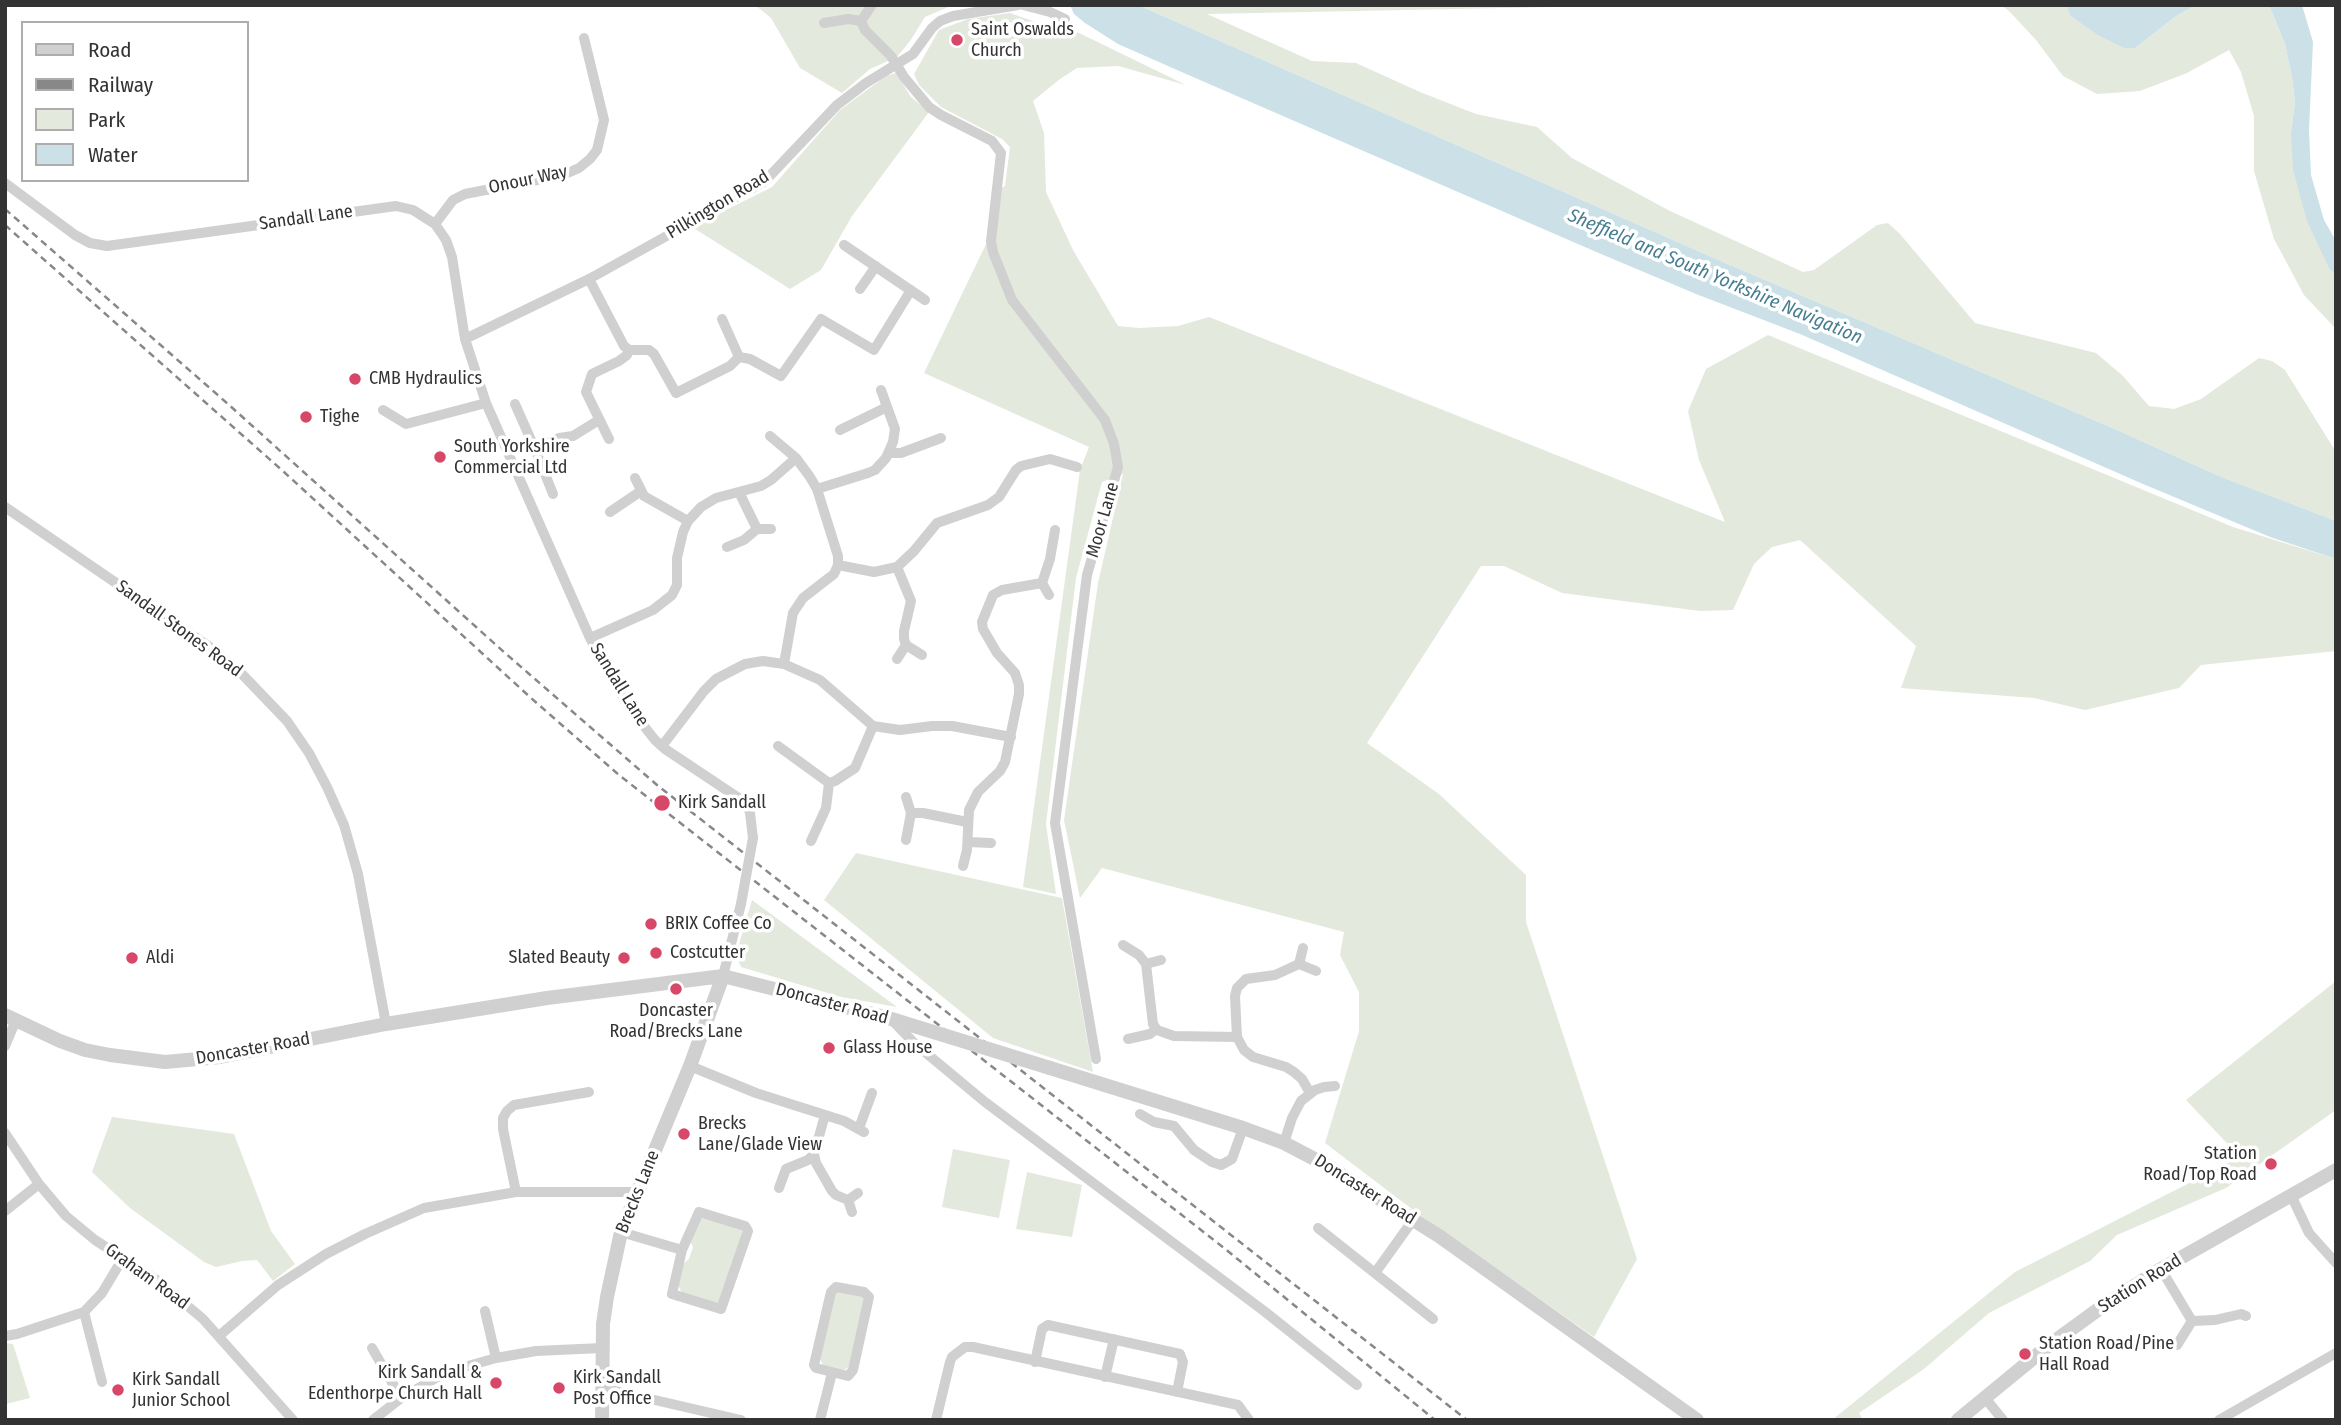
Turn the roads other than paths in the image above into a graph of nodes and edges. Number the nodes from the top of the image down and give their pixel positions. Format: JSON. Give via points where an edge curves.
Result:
{"nodes":[{"id":1,"x":872,"y":5,"type":"edge"},
{"id":2,"x":1020,"y":5,"type":"edge"},
{"id":3,"x":1065,"y":19,"type":"dead end"},
{"id":4,"x":861,"y":21,"type":"junction"},
{"id":5,"x":824,"y":23,"type":"dead end"},
{"id":6,"x":584,"y":38,"type":"dead end"},
{"id":7,"x":897,"y":65,"type":"junction"},
{"id":8,"x":5,"y":183,"type":"edge"},
{"id":9,"x":435,"y":224,"type":"junction"},
{"id":10,"x":844,"y":245,"type":"dead end"},
{"id":11,"x":876,"y":266,"type":"junction"},
{"id":12,"x":589,"y":279,"type":"junction"},
{"id":13,"x":860,"y":289,"type":"dead end"},
{"id":14,"x":911,"y":290,"type":"junction"},
{"id":15,"x":925,"y":299,"type":"dead end"},
{"id":16,"x":722,"y":319,"type":"dead end"},
{"id":17,"x":465,"y":339,"type":"junction"},
{"id":18,"x":629,"y":350,"type":"junction"},
{"id":19,"x":739,"y":357,"type":"junction"},
{"id":20,"x":881,"y":390,"type":"dead end"},
{"id":21,"x":486,"y":402,"type":"junction"},
{"id":22,"x":514,"y":404,"type":"dead end"},
{"id":23,"x":887,"y":407,"type":"junction"},
{"id":24,"x":383,"y":410,"type":"dead end"},
{"id":25,"x":599,"y":421,"type":"junction"},
{"id":26,"x":840,"y":430,"type":"dead end"},
{"id":27,"x":770,"y":436,"type":"dead end"},
{"id":28,"x":940,"y":438,"type":"dead end"},
{"id":29,"x":608,"y":439,"type":"dead end"},
{"id":30,"x":1059,"y":446,"type":"dead end"},
{"id":31,"x":535,"y":449,"type":"junction"},
{"id":32,"x":889,"y":453,"type":"junction"},
{"id":33,"x":796,"y":458,"type":"junction"},
{"id":34,"x":1055,"y":460,"type":"junction"},
{"id":35,"x":1077,"y":467,"type":"dead end"},
{"id":36,"x":635,"y":478,"type":"dead end"},
{"id":37,"x":817,"y":489,"type":"junction"},
{"id":38,"x":641,"y":491,"type":"junction"},
{"id":39,"x":739,"y":492,"type":"junction"},
{"id":40,"x":553,"y":494,"type":"dead end"},
{"id":41,"x":5,"y":507,"type":"edge"},
{"id":42,"x":610,"y":512,"type":"dead end"},
{"id":43,"x":688,"y":521,"type":"junction"},
{"id":44,"x":757,"y":528,"type":"junction"},
{"id":45,"x":771,"y":529,"type":"dead end"},
{"id":46,"x":1055,"y":530,"type":"dead end"},
{"id":47,"x":727,"y":547,"type":"dead end"},
{"id":48,"x":838,"y":565,"type":"junction"},
{"id":49,"x":897,"y":567,"type":"junction"},
{"id":50,"x":1042,"y":583,"type":"junction"},
{"id":51,"x":1049,"y":595,"type":"dead end"},
{"id":52,"x":590,"y":638,"type":"junction"},
{"id":53,"x":906,"y":645,"type":"junction"},
{"id":54,"x":922,"y":655,"type":"dead end"},
{"id":55,"x":897,"y":659,"type":"dead end"},
{"id":56,"x":785,"y":664,"type":"junction"},
{"id":57,"x":873,"y":726,"type":"junction"},
{"id":58,"x":1011,"y":737,"type":"junction"},
{"id":59,"x":662,"y":746,"type":"junction"},
{"id":60,"x":778,"y":746,"type":"dead end"},
{"id":61,"x":829,"y":783,"type":"junction"},
{"id":62,"x":906,"y":797,"type":"dead end"},
{"id":63,"x":911,"y":813,"type":"junction"},
{"id":64,"x":967,"y":822,"type":"junction"},
{"id":65,"x":906,"y":840,"type":"dead end"},
{"id":66,"x":811,"y":841,"type":"dead end"},
{"id":67,"x":968,"y":842,"type":"junction"},
{"id":68,"x":991,"y":844,"type":"dead end"},
{"id":69,"x":963,"y":866,"type":"dead end"},
{"id":70,"x":1123,"y":945,"type":"dead end"},
{"id":71,"x":1303,"y":948,"type":"dead end"},
{"id":72,"x":1161,"y":960,"type":"dead end"},
{"id":73,"x":1146,"y":964,"type":"junction"},
{"id":74,"x":1299,"y":964,"type":"junction"},
{"id":75,"x":1316,"y":971,"type":"dead end"},
{"id":76,"x":723,"y":976,"type":"junction"},
{"id":77,"x":10,"y":1017,"type":"edge"},
{"id":78,"x":888,"y":1018,"type":"junction"},
{"id":79,"x":386,"y":1024,"type":"junction"},
{"id":80,"x":1156,"y":1029,"type":"junction"},
{"id":81,"x":1237,"y":1037,"type":"junction"},
{"id":82,"x":1128,"y":1039,"type":"dead end"},
{"id":83,"x":5,"y":1046,"type":"edge"},
{"id":84,"x":1096,"y":1059,"type":"dead end"},
{"id":85,"x":690,"y":1066,"type":"junction"},
{"id":86,"x":1335,"y":1086,"type":"dead end"},
{"id":87,"x":589,"y":1092,"type":"dead end"},
{"id":88,"x":872,"y":1093,"type":"dead end"},
{"id":89,"x":1310,"y":1093,"type":"junction"},
{"id":90,"x":1140,"y":1114,"type":"dead end"},
{"id":91,"x":825,"y":1115,"type":"junction"},
{"id":92,"x":1243,"y":1128,"type":"junction"},
{"id":93,"x":5,"y":1133,"type":"edge"},
{"id":94,"x":1284,"y":1143,"type":"junction"},
{"id":95,"x":814,"y":1154,"type":"junction"},
{"id":96,"x":2335,"y":1173,"type":"edge"},
{"id":97,"x":39,"y":1184,"type":"junction"},
{"id":98,"x":779,"y":1188,"type":"dead end"},
{"id":99,"x":516,"y":1192,"type":"junction"},
{"id":100,"x":638,"y":1192,"type":"junction"},
{"id":101,"x":858,"y":1193,"type":"dead end"},
{"id":102,"x":2291,"y":1195,"type":"junction"},
{"id":103,"x":848,"y":1200,"type":"junction"},
{"id":104,"x":5,"y":1211,"type":"edge"},
{"id":105,"x":852,"y":1212,"type":"dead end"},
{"id":106,"x":1413,"y":1220,"type":"junction"},
{"id":107,"x":1318,"y":1228,"type":"dead end"},
{"id":108,"x":621,"y":1232,"type":"junction"},
{"id":109,"x":682,"y":1250,"type":"junction"},
{"id":110,"x":123,"y":1258,"type":"junction"},
{"id":111,"x":2336,"y":1263,"type":"edge"},
{"id":112,"x":2161,"y":1269,"type":"junction"},
{"id":113,"x":1375,"y":1273,"type":"junction"},
{"id":114,"x":485,"y":1311,"type":"dead end"},
{"id":115,"x":84,"y":1312,"type":"junction"},
{"id":116,"x":2246,"y":1316,"type":"dead end"},
{"id":117,"x":1433,"y":1320,"type":"dead end"},
{"id":118,"x":2192,"y":1321,"type":"junction"},
{"id":119,"x":5,"y":1336,"type":"edge"},
{"id":120,"x":219,"y":1336,"type":"junction"},
{"id":121,"x":1114,"y":1339,"type":"junction"},
{"id":122,"x":2177,"y":1345,"type":"dead end"},
{"id":123,"x":372,"y":1348,"type":"dead end"},
{"id":124,"x":602,"y":1348,"type":"junction"},
{"id":125,"x":2336,"y":1353,"type":"edge"},
{"id":126,"x":496,"y":1357,"type":"junction"},
{"id":127,"x":1035,"y":1362,"type":"junction"},
{"id":128,"x":831,"y":1373,"type":"junction"},
{"id":129,"x":1105,"y":1377,"type":"junction"},
{"id":130,"x":102,"y":1382,"type":"dead end"},
{"id":131,"x":1357,"y":1385,"type":"dead end"},
{"id":132,"x":603,"y":1388,"type":"junction"},
{"id":133,"x":1177,"y":1392,"type":"junction"},
{"id":134,"x":401,"y":1398,"type":"junction"},
{"id":135,"x":1985,"y":1398,"type":"junction"},
{"id":136,"x":293,"y":1420,"type":"edge"},
{"id":137,"x":373,"y":1420,"type":"edge"},
{"id":138,"x":602,"y":1420,"type":"edge"},
{"id":139,"x":741,"y":1420,"type":"edge"},
{"id":140,"x":820,"y":1420,"type":"edge"},
{"id":141,"x":936,"y":1420,"type":"edge"},
{"id":142,"x":1249,"y":1420,"type":"edge"},
{"id":143,"x":1697,"y":1420,"type":"edge"},
{"id":144,"x":1958,"y":1420,"type":"edge"},
{"id":145,"x":2003,"y":1420,"type":"edge"},
{"id":146,"x":2219,"y":1420,"type":"edge"}],
"edges":[{"from":1,"to":4,"type":"street"},
{"from":2,"to":3,"type":"street","name":"Pilkington Road"},
{"from":2,"to":7,"type":"street","name":"Pilkington Road","via":[[940,21],[913,54]]},
{"from":4,"to":5,"type":"street"},
{"from":4,"to":7,"type":"street","name":"Moor Lane"},
{"from":6,"to":9,"type":"street","name":"Onour Way","via":[[604,120],[597,150],[590,159],[563,175],[465,194],[453,200]]},
{"from":7,"to":12,"type":"street","name":"Pilkington Road","via":[[837,105],[764,182]]},
{"from":7,"to":84,"type":"street","name":"Moor Lane","via":[[929,107],[992,141],[1001,153],[990,241],[993,252],[1012,300],[1105,420],[1118,467],[1087,575],[1055,823]]},
{"from":8,"to":9,"type":"street","name":"Sandall Lane","via":[[75,235],[107,246],[396,206]]},
{"from":9,"to":17,"type":"street","name":"Sandall Lane","via":[[452,257]]},
{"from":10,"to":11,"type":"street"},
{"from":11,"to":13,"type":"street"},
{"from":11,"to":14,"type":"street"},
{"from":12,"to":17,"type":"street","name":"Pilkington Road"},
{"from":12,"to":18,"type":"street"},
{"from":14,"to":15,"type":"street"},
{"from":14,"to":19,"type":"street","via":[[874,350],[821,319],[781,376]]},
{"from":16,"to":19,"type":"street"},
{"from":17,"to":21,"type":"street","name":"Sandall Lane"},
{"from":18,"to":19,"type":"street","via":[[654,354],[676,393]]},
{"from":18,"to":25,"type":"street","via":[[590,377],[586,392]]},
{"from":20,"to":23,"type":"street"},
{"from":21,"to":24,"type":"street","via":[[406,424]]},
{"from":21,"to":52,"type":"street","name":"Sandall Lane"},
{"from":22,"to":31,"type":"street"},
{"from":23,"to":26,"type":"street"},
{"from":23,"to":32,"type":"street","via":[[895,429]]},
{"from":25,"to":29,"type":"street"},
{"from":25,"to":31,"type":"street"},
{"from":27,"to":33,"type":"street"},
{"from":28,"to":32,"type":"street"},
{"from":30,"to":34,"type":"street"},
{"from":31,"to":40,"type":"street"},
{"from":32,"to":37,"type":"street","via":[[868,473]]},
{"from":33,"to":37,"type":"street"},
{"from":33,"to":39,"type":"street","via":[[761,486]]},
{"from":34,"to":35,"type":"street"},
{"from":34,"to":49,"type":"street","via":[[1021,466],[999,497],[937,523]]},
{"from":36,"to":38,"type":"street"},
{"from":37,"to":48,"type":"street"},
{"from":38,"to":42,"type":"street"},
{"from":38,"to":43,"type":"street"},
{"from":39,"to":43,"type":"street","via":[[716,498]]},
{"from":39,"to":44,"type":"street"},
{"from":41,"to":79,"type":"street","name":"Sandall Stones Road","via":[[214,650],[287,721],[344,825],[358,874]]},
{"from":43,"to":52,"type":"street","via":[[672,595],[653,610]]},
{"from":44,"to":45,"type":"street"},
{"from":44,"to":47,"type":"street"},
{"from":46,"to":50,"type":"street"},
{"from":48,"to":49,"type":"street","via":[[874,572]]},
{"from":48,"to":56,"type":"street","via":[[834,574],[797,604]]},
{"from":49,"to":53,"type":"street","via":[[911,601],[904,631]]},
{"from":50,"to":51,"type":"street"},
{"from":50,"to":58,"type":"street","via":[[993,595],[982,622],[1019,685]]},
{"from":52,"to":59,"type":"street","name":"Sandall Lane","via":[[628,706]]},
{"from":53,"to":54,"type":"street"},
{"from":53,"to":55,"type":"street"},
{"from":56,"to":57,"type":"street","via":[[820,680]]},
{"from":56,"to":59,"type":"street","via":[[745,664],[716,679]]},
{"from":57,"to":58,"type":"street","via":[[900,730],[952,726]]},
{"from":57,"to":61,"type":"street","via":[[855,768]]},
{"from":58,"to":64,"type":"street","via":[[1005,762],[978,792]]},
{"from":59,"to":76,"type":"street","name":"Sandall Lane","bridge":true,"via":[[746,803],[750,813],[753,838]]},
{"from":60,"to":61,"type":"street"},
{"from":61,"to":66,"type":"street","via":[[826,808]]},
{"from":62,"to":63,"type":"street"},
{"from":63,"to":64,"type":"street"},
{"from":63,"to":65,"type":"street"},
{"from":64,"to":67,"type":"street"},
{"from":67,"to":68,"type":"street"},
{"from":67,"to":69,"type":"street"},
{"from":70,"to":73,"type":"street"},
{"from":71,"to":74,"type":"street"},
{"from":72,"to":73,"type":"street"},
{"from":73,"to":80,"type":"street"},
{"from":74,"to":75,"type":"street"},
{"from":74,"to":81,"type":"street","via":[[1275,975],[1246,979],[1237,988]]},
{"from":76,"to":78,"type":"street","name":"Doncaster Road"},
{"from":76,"to":79,"type":"street","name":"Doncaster Road"},
{"from":76,"to":85,"type":"street","name":"Brecks Lane"},
{"from":77,"to":79,"type":"street","name":"Doncaster Road","via":[[85,1050],[165,1062],[220,1057]]},
{"from":77,"to":83,"type":"street"},
{"from":78,"to":92,"type":"street","name":"Doncaster Road","bridge":true},
{"from":78,"to":131,"type":"street","via":[[985,1102]]},
{"from":80,"to":81,"type":"street","via":[[1174,1036]]},
{"from":80,"to":82,"type":"street"},
{"from":81,"to":89,"type":"street","via":[[1253,1057],[1294,1072]]},
{"from":85,"to":91,"type":"street"},
{"from":85,"to":100,"type":"street","name":"Brecks Lane"},
{"from":86,"to":89,"type":"street"},
{"from":87,"to":99,"type":"street","via":[[514,1105],[507,1111],[503,1129]]},
{"from":88,"to":91,"type":"street","via":[[862,1130]]},
{"from":89,"to":94,"type":"street","via":[[1297,1108]]},
{"from":90,"to":92,"type":"street","via":[[1174,1126],[1194,1150],[1221,1165],[1233,1158]]},
{"from":91,"to":95,"type":"street"},
{"from":92,"to":94,"type":"street","name":"Doncaster Road"},
{"from":93,"to":97,"type":"street","name":"Graham Road"},
{"from":94,"to":106,"type":"street","name":"Doncaster Road"},
{"from":95,"to":98,"type":"street","via":[[786,1170]]},
{"from":95,"to":103,"type":"street","via":[[832,1191]]},
{"from":96,"to":102,"type":"street","name":"Station Road"},
{"from":97,"to":104,"type":"street"},
{"from":97,"to":110,"type":"street","name":"Graham Road","via":[[81,1230]]},
{"from":99,"to":100,"type":"street"},
{"from":99,"to":120,"type":"street","via":[[424,1208],[365,1234],[278,1285]]},
{"from":100,"to":108,"type":"street","name":"Brecks Lane"},
{"from":101,"to":103,"type":"street"},
{"from":102,"to":111,"type":"street","via":[[2309,1233]]},
{"from":102,"to":112,"type":"street","name":"Station Road"},
{"from":103,"to":105,"type":"street"},
{"from":106,"to":113,"type":"street"},
{"from":106,"to":143,"type":"street","name":"Doncaster Road"},
{"from":107,"to":113,"type":"street"},
{"from":108,"to":109,"type":"street"},
{"from":108,"to":124,"type":"street","name":"Brecks Lane"},
{"from":109,"to":109,"type":"street","via":[[699,1212],[748,1228],[721,1308],[672,1294]]},
{"from":110,"to":115,"type":"street"},
{"from":110,"to":120,"type":"street","name":"Graham Road","via":[[158,1280]]},
{"from":112,"to":118,"type":"street"},
{"from":112,"to":135,"type":"street","name":"Station Road","via":[[2048,1346]]},
{"from":113,"to":117,"type":"street"},
{"from":114,"to":126,"type":"street"},
{"from":115,"to":119,"type":"street"},
{"from":115,"to":130,"type":"street"},
{"from":116,"to":118,"type":"street"},
{"from":118,"to":122,"type":"street"},
{"from":120,"to":136,"type":"street","name":"Graham Road"},
{"from":121,"to":127,"type":"street","via":[[1044,1326]]},
{"from":121,"to":129,"type":"street"},
{"from":121,"to":133,"type":"street","via":[[1180,1354],[1184,1362]]},
{"from":123,"to":134,"type":"street"},
{"from":124,"to":126,"type":"street"},
{"from":124,"to":132,"type":"street","name":"Brecks Lane"},
{"from":125,"to":146,"type":"street"},
{"from":126,"to":134,"type":"street","via":[[436,1378]]},
{"from":127,"to":129,"type":"street"},
{"from":127,"to":141,"type":"street","via":[[965,1347],[950,1362]]},
{"from":128,"to":128,"type":"street","via":[[814,1365],[831,1292],[836,1287],[864,1292],[869,1297],[853,1370],[848,1376]]},
{"from":128,"to":140,"type":"street"},
{"from":129,"to":133,"type":"street"},
{"from":132,"to":138,"type":"street","name":"Brecks Lane"},
{"from":132,"to":139,"type":"street"},
{"from":133,"to":142,"type":"street","via":[[1238,1405]]},
{"from":134,"to":137,"type":"street"},
{"from":135,"to":144,"type":"street","name":"Station Road"},
{"from":135,"to":145,"type":"street"}]}
